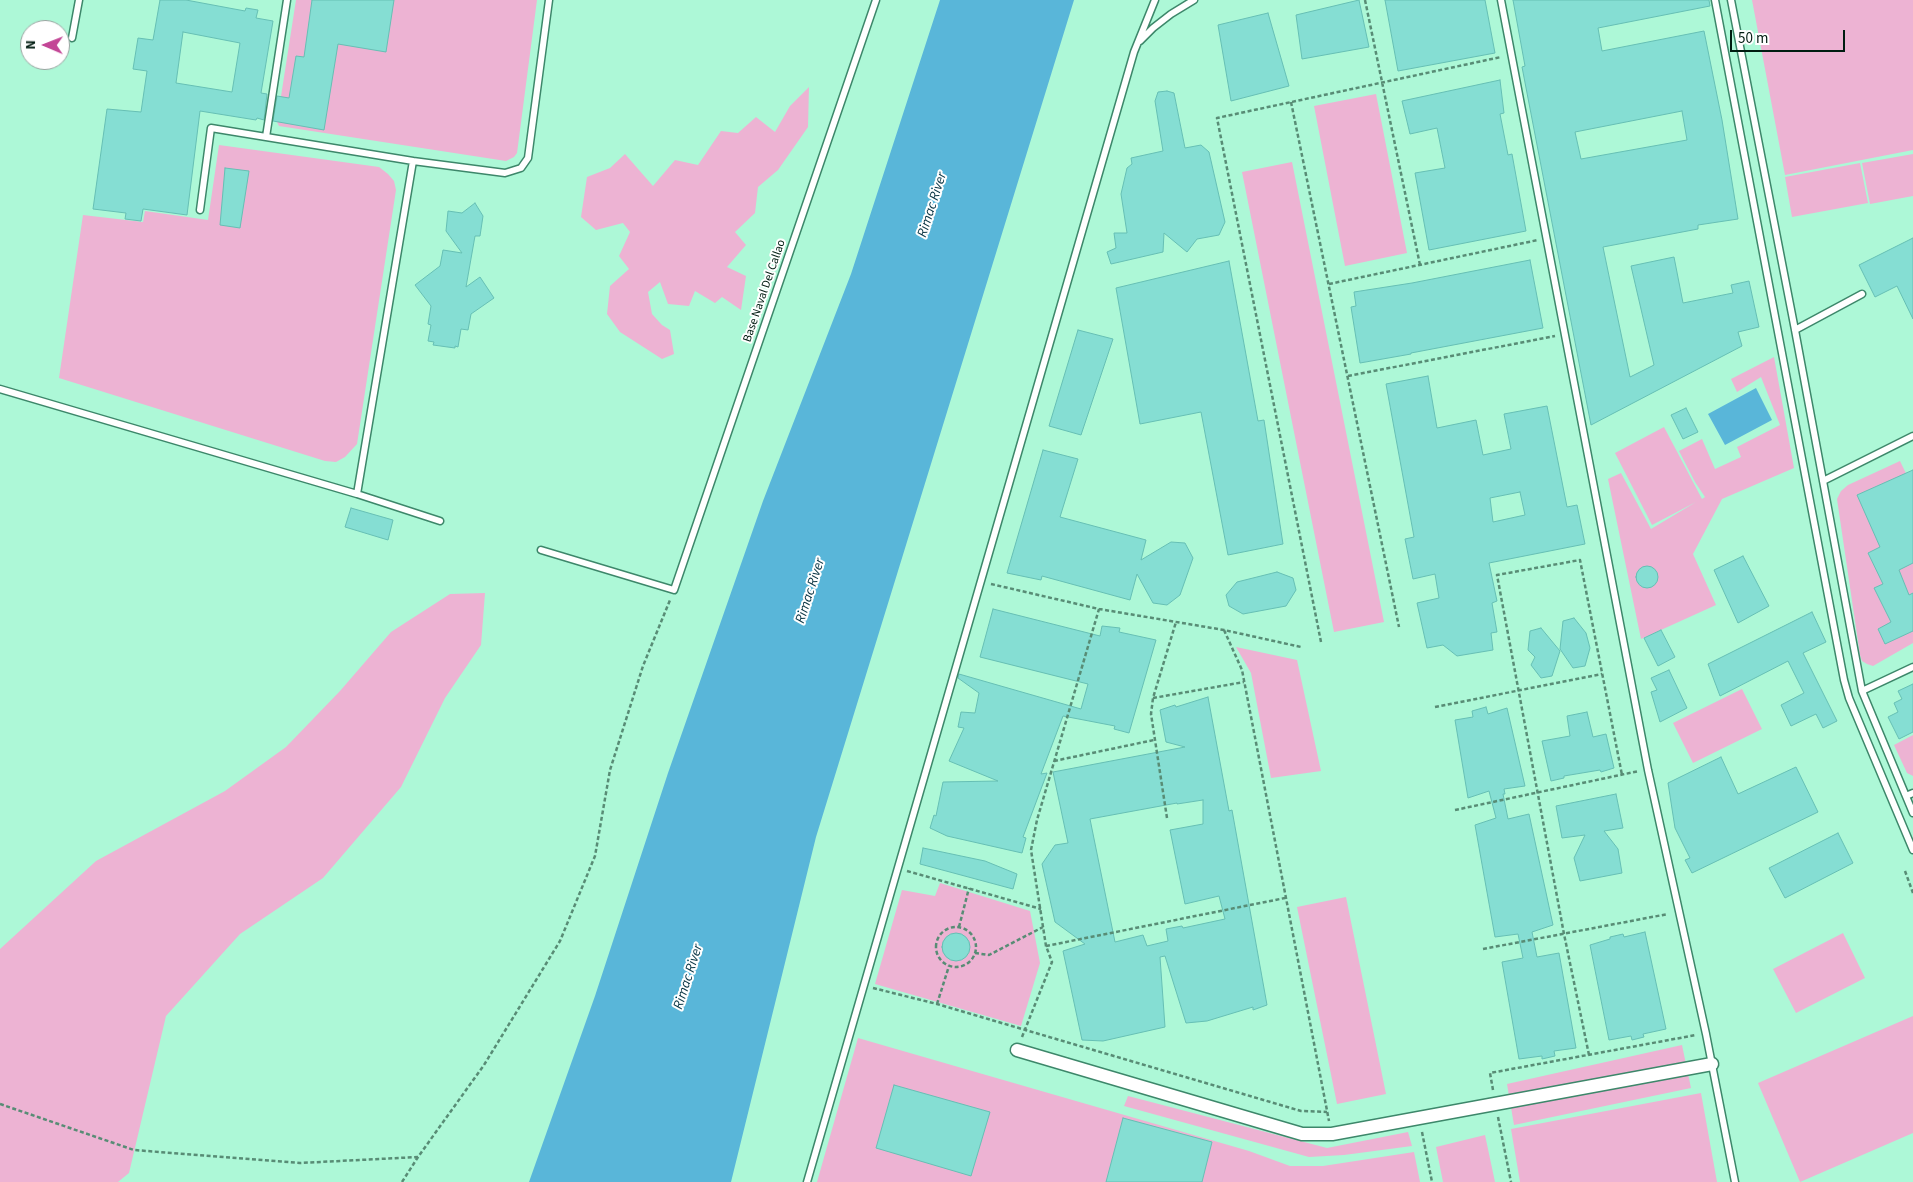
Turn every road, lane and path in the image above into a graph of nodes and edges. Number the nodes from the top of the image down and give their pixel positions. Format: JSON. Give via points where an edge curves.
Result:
{"nodes":[{"id":1,"x":79,"y":0,"type":"edge"},
{"id":2,"x":287,"y":0,"type":"edge"},
{"id":3,"x":549,"y":0,"type":"edge"},
{"id":4,"x":876,"y":0,"type":"edge"},
{"id":5,"x":1155,"y":0,"type":"edge"},
{"id":6,"x":1194,"y":0,"type":"edge"},
{"id":7,"x":1365,"y":0,"type":"edge"},
{"id":8,"x":1501,"y":0,"type":"edge"},
{"id":9,"x":1715,"y":0,"type":"edge"},
{"id":10,"x":1731,"y":0,"type":"edge"},
{"id":11,"x":72,"y":38,"type":"dead end"},
{"id":12,"x":1138,"y":44,"type":"junction"},
{"id":13,"x":1511,"y":55,"type":"junction"},
{"id":14,"x":1384,"y":82,"type":"junction"},
{"id":15,"x":1291,"y":102,"type":"junction"},
{"id":16,"x":266,"y":137,"type":"junction"},
{"id":17,"x":413,"y":161,"type":"junction"},
{"id":18,"x":200,"y":210,"type":"dead end"},
{"id":19,"x":1546,"y":238,"type":"junction"},
{"id":20,"x":1420,"y":265,"type":"junction"},
{"id":21,"x":1329,"y":284,"type":"junction"},
{"id":22,"x":1862,"y":294,"type":"dead end"},
{"id":23,"x":1795,"y":330,"type":"junction"},
{"id":24,"x":1565,"y":335,"type":"junction"},
{"id":25,"x":1348,"y":376,"type":"junction"},
{"id":26,"x":0,"y":389,"type":"edge"},
{"id":27,"x":1913,"y":436,"type":"edge"},
{"id":28,"x":1823,"y":480,"type":"junction"},
{"id":29,"x":357,"y":494,"type":"junction"},
{"id":30,"x":440,"y":521,"type":"dead end"},
{"id":31,"x":541,"y":550,"type":"dead end"},
{"id":32,"x":982,"y":582,"type":"junction"},
{"id":33,"x":674,"y":590,"type":"junction"},
{"id":34,"x":1099,"y":609,"type":"junction"},
{"id":35,"x":1176,"y":622,"type":"junction"},
{"id":36,"x":1399,"y":627,"type":"dead end"},
{"id":37,"x":1224,"y":630,"type":"junction"},
{"id":38,"x":1321,"y":642,"type":"dead end"},
{"id":39,"x":1301,"y":647,"type":"dead end"},
{"id":40,"x":1913,"y":668,"type":"edge"},
{"id":41,"x":1602,"y":674,"type":"junction"},
{"id":42,"x":1244,"y":682,"type":"junction"},
{"id":43,"x":1519,"y":690,"type":"junction"},
{"id":44,"x":1862,"y":691,"type":"junction"},
{"id":45,"x":1153,"y":698,"type":"junction"},
{"id":46,"x":1435,"y":707,"type":"dead end"},
{"id":47,"x":1154,"y":740,"type":"junction"},
{"id":48,"x":1054,"y":761,"type":"junction"},
{"id":49,"x":1648,"y":770,"type":"junction"},
{"id":50,"x":1622,"y":775,"type":"junction"},
{"id":51,"x":1538,"y":792,"type":"junction"},
{"id":52,"x":1913,"y":793,"type":"edge"},
{"id":53,"x":1906,"y":796,"type":"junction"},
{"id":54,"x":1455,"y":810,"type":"dead end"},
{"id":55,"x":1913,"y":813,"type":"edge"},
{"id":56,"x":1166,"y":818,"type":"dead end"},
{"id":57,"x":1913,"y":850,"type":"edge"},
{"id":58,"x":898,"y":868,"type":"junction"},
{"id":59,"x":1905,"y":870,"type":"dead end"},
{"id":60,"x":968,"y":888,"type":"junction"},
{"id":61,"x":1913,"y":893,"type":"edge"},
{"id":62,"x":1286,"y":898,"type":"junction"},
{"id":63,"x":1040,"y":909,"type":"junction"},
{"id":64,"x":1680,"y":912,"type":"junction"},
{"id":65,"x":959,"y":927,"type":"junction"},
{"id":66,"x":1043,"y":927,"type":"junction"},
{"id":67,"x":1564,"y":934,"type":"junction"},
{"id":68,"x":1046,"y":946,"type":"junction"},
{"id":69,"x":1483,"y":949,"type":"dead end"},
{"id":70,"x":974,"y":953,"type":"junction"},
{"id":71,"x":949,"y":966,"type":"junction"},
{"id":72,"x":864,"y":986,"type":"junction"},
{"id":73,"x":936,"y":1004,"type":"junction"},
{"id":74,"x":1024,"y":1030,"type":"junction"},
{"id":75,"x":1706,"y":1034,"type":"junction"},
{"id":76,"x":1017,"y":1050,"type":"joint"},
{"id":77,"x":1589,"y":1055,"type":"junction"},
{"id":78,"x":1712,"y":1064,"type":"junction"},
{"id":79,"x":0,"y":1104,"type":"edge"},
{"id":80,"x":1496,"y":1104,"type":"junction"},
{"id":81,"x":1327,"y":1112,"type":"junction"},
{"id":82,"x":1420,"y":1118,"type":"junction"},
{"id":83,"x":1332,"y":1134,"type":"junction"},
{"id":84,"x":418,"y":1157,"type":"junction"},
{"id":85,"x":402,"y":1182,"type":"edge"},
{"id":86,"x":806,"y":1182,"type":"edge"},
{"id":87,"x":1432,"y":1182,"type":"edge"},
{"id":88,"x":1511,"y":1182,"type":"edge"},
{"id":89,"x":1735,"y":1182,"type":"edge"}],
"edges":[{"from":1,"to":11,"type":"lane"},
{"from":2,"to":16,"type":"lane"},
{"from":3,"to":17,"type":"lane","via":[[528,158],[521,168],[505,173]]},
{"from":4,"to":33,"type":"lane","name":"Base Naval Del Callao"},
{"from":5,"to":12,"type":"lane"},
{"from":6,"to":12,"type":"lane","via":[[1153,28]]},
{"from":7,"to":14,"type":"path"},
{"from":8,"to":13,"type":"lane"},
{"from":9,"to":57,"type":"lane","via":[[1844,680]]},
{"from":10,"to":23,"type":"lane"},
{"from":12,"to":32,"type":"lane"},
{"from":13,"to":14,"type":"path"},
{"from":13,"to":19,"type":"lane"},
{"from":14,"to":15,"type":"path"},
{"from":14,"to":20,"type":"path"},
{"from":15,"to":21,"type":"path"},
{"from":15,"to":38,"type":"path","via":[[1217,118]]},
{"from":16,"to":17,"type":"lane"},
{"from":16,"to":18,"type":"lane","via":[[211,128]]},
{"from":17,"to":29,"type":"lane"},
{"from":19,"to":20,"type":"path"},
{"from":19,"to":24,"type":"lane"},
{"from":20,"to":21,"type":"path"},
{"from":21,"to":25,"type":"path"},
{"from":22,"to":23,"type":"lane"},
{"from":23,"to":28,"type":"lane"},
{"from":24,"to":25,"type":"path"},
{"from":24,"to":49,"type":"lane"},
{"from":25,"to":36,"type":"path"},
{"from":26,"to":29,"type":"lane"},
{"from":27,"to":28,"type":"lane"},
{"from":28,"to":44,"type":"lane"},
{"from":29,"to":30,"type":"lane"},
{"from":31,"to":33,"type":"lane"},
{"from":32,"to":34,"type":"path"},
{"from":32,"to":58,"type":"lane"},
{"from":33,"to":84,"type":"path","via":[[643,666],[610,770],[595,856],[560,941],[484,1065]]},
{"from":34,"to":35,"type":"path"},
{"from":34,"to":48,"type":"path"},
{"from":35,"to":37,"type":"path"},
{"from":35,"to":45,"type":"path"},
{"from":37,"to":39,"type":"path"},
{"from":37,"to":42,"type":"path"},
{"from":40,"to":44,"type":"lane"},
{"from":41,"to":43,"type":"path"},
{"from":41,"to":43,"type":"path","via":[[1580,560],[1497,575]]},
{"from":41,"to":50,"type":"path"},
{"from":42,"to":45,"type":"path"},
{"from":42,"to":62,"type":"path"},
{"from":43,"to":46,"type":"path"},
{"from":43,"to":51,"type":"path"},
{"from":44,"to":53,"type":"lane"},
{"from":45,"to":47,"type":"path"},
{"from":47,"to":48,"type":"path"},
{"from":47,"to":56,"type":"path"},
{"from":48,"to":63,"type":"path","via":[[1031,850]]},
{"from":49,"to":50,"type":"path"},
{"from":49,"to":64,"type":"lane"},
{"from":50,"to":51,"type":"path"},
{"from":51,"to":54,"type":"path"},
{"from":51,"to":67,"type":"path"},
{"from":52,"to":53,"type":"lane"},
{"from":53,"to":55,"type":"lane"},
{"from":58,"to":60,"type":"path"},
{"from":58,"to":72,"type":"lane"},
{"from":59,"to":61,"type":"path"},
{"from":60,"to":63,"type":"path"},
{"from":60,"to":65,"type":"path"},
{"from":62,"to":68,"type":"path"},
{"from":62,"to":81,"type":"path"},
{"from":63,"to":66,"type":"path"},
{"from":64,"to":67,"type":"path"},
{"from":64,"to":75,"type":"lane"},
{"from":65,"to":70,"type":"path","via":[[966,929],[974,940]]},
{"from":65,"to":71,"type":"path","via":[[946,929],[936,945],[939,957]]},
{"from":66,"to":68,"type":"path"},
{"from":66,"to":70,"type":"path","via":[[989,954]]},
{"from":67,"to":69,"type":"path"},
{"from":67,"to":77,"type":"path"},
{"from":68,"to":74,"type":"path","via":[[1052,962]]},
{"from":70,"to":71,"type":"path","via":[[967,963]]},
{"from":71,"to":73,"type":"path"},
{"from":72,"to":73,"type":"path"},
{"from":72,"to":86,"type":"lane"},
{"from":73,"to":74,"type":"path"},
{"from":74,"to":76,"type":"path"},
{"from":74,"to":81,"type":"path","via":[[1301,1111]]},
{"from":75,"to":77,"type":"path"},
{"from":75,"to":78,"type":"lane"},
{"from":76,"to":83,"type":"street","via":[[1302,1134]]},
{"from":77,"to":80,"type":"path","via":[[1490,1073]]},
{"from":78,"to":80,"type":"street"},
{"from":78,"to":89,"type":"lane"},
{"from":79,"to":84,"type":"path","via":[[134,1150],[300,1163]]},
{"from":80,"to":82,"type":"street"},
{"from":80,"to":88,"type":"path"},
{"from":81,"to":83,"type":"path"},
{"from":82,"to":83,"type":"street"},
{"from":82,"to":87,"type":"path"},
{"from":84,"to":85,"type":"path"}]}
